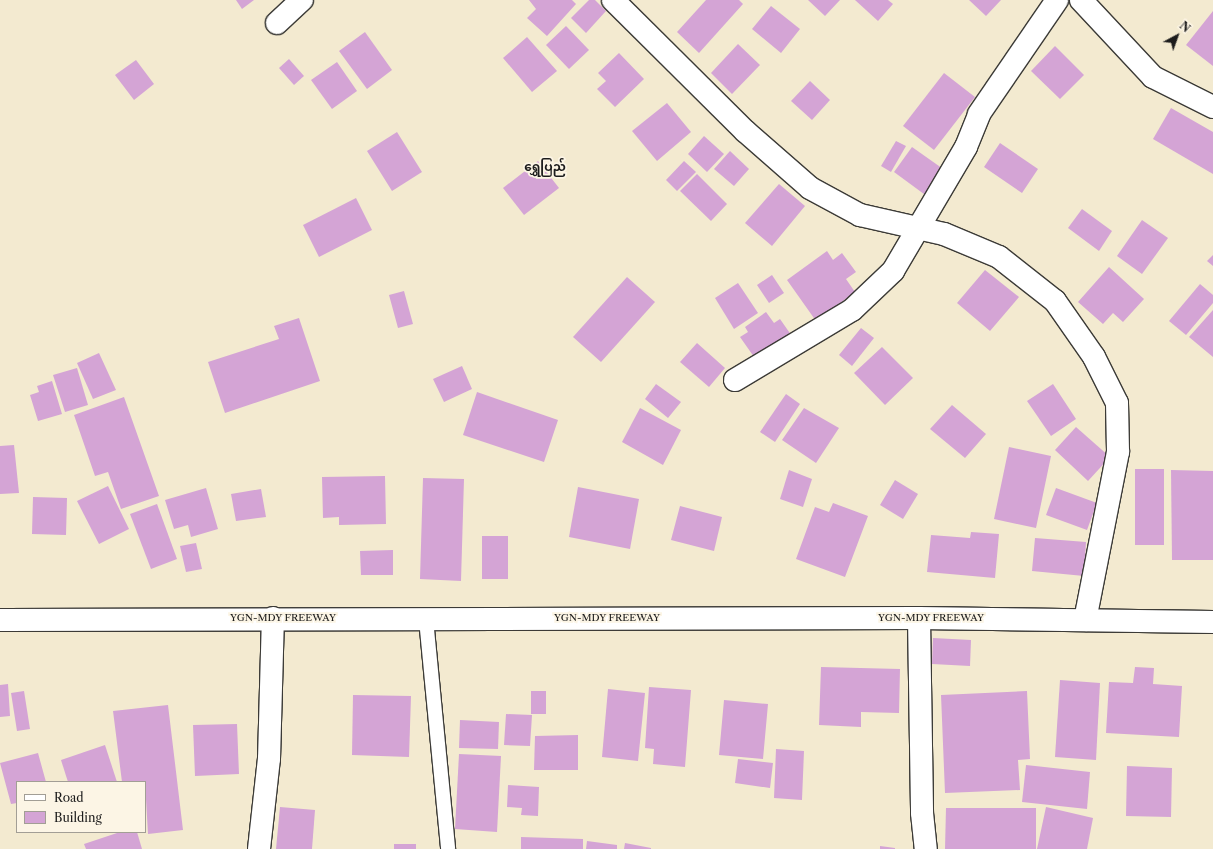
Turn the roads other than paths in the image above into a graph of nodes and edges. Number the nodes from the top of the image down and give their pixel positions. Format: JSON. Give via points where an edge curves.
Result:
{"nodes":[{"id":1,"x":302,"y":0,"type":"edge"},
{"id":2,"x":613,"y":0,"type":"edge"},
{"id":3,"x":1057,"y":0,"type":"edge"},
{"id":4,"x":1080,"y":0,"type":"edge"},
{"id":5,"x":277,"y":23,"type":"dead end"},
{"id":6,"x":1213,"y":107,"type":"edge"},
{"id":7,"x":918,"y":228,"type":"junction"},
{"id":8,"x":735,"y":380,"type":"dead end"},
{"id":9,"x":273,"y":618,"type":"junction"},
{"id":10,"x":426,"y":618,"type":"junction"},
{"id":11,"x":919,"y":618,"type":"junction"},
{"id":12,"x":0,"y":620,"type":"edge"},
{"id":13,"x":1085,"y":620,"type":"junction"},
{"id":14,"x":1213,"y":622,"type":"edge"},
{"id":15,"x":259,"y":849,"type":"edge"},
{"id":16,"x":448,"y":849,"type":"edge"},
{"id":17,"x":926,"y":849,"type":"edge"}],
"edges":[{"from":1,"to":5,"type":"street"},
{"from":2,"to":7,"type":"street","via":[[740,126],[810,188],[860,215]]},
{"from":3,"to":7,"type":"street","via":[[979,114],[966,147]]},
{"from":4,"to":6,"type":"street","via":[[1153,77]]},
{"from":7,"to":8,"type":"street","via":[[894,271],[852,310]]},
{"from":7,"to":13,"type":"street","via":[[944,234],[999,257],[1055,300],[1094,357],[1117,403],[1118,452]]},
{"from":9,"to":10,"type":"street","name":"YGN-MDY FREEWAY"},
{"from":9,"to":12,"type":"street","name":"YGN-MDY FREEWAY"},
{"from":9,"to":15,"type":"street","via":[[269,759]]},
{"from":10,"to":11,"type":"street","name":"YGN-MDY FREEWAY"},
{"from":10,"to":16,"type":"lane"},
{"from":11,"to":13,"type":"street","name":"YGN-MDY FREEWAY"},
{"from":11,"to":17,"type":"street","via":[[922,813]]},
{"from":13,"to":14,"type":"street","name":"YGN-MDY FREEWAY"}]}
